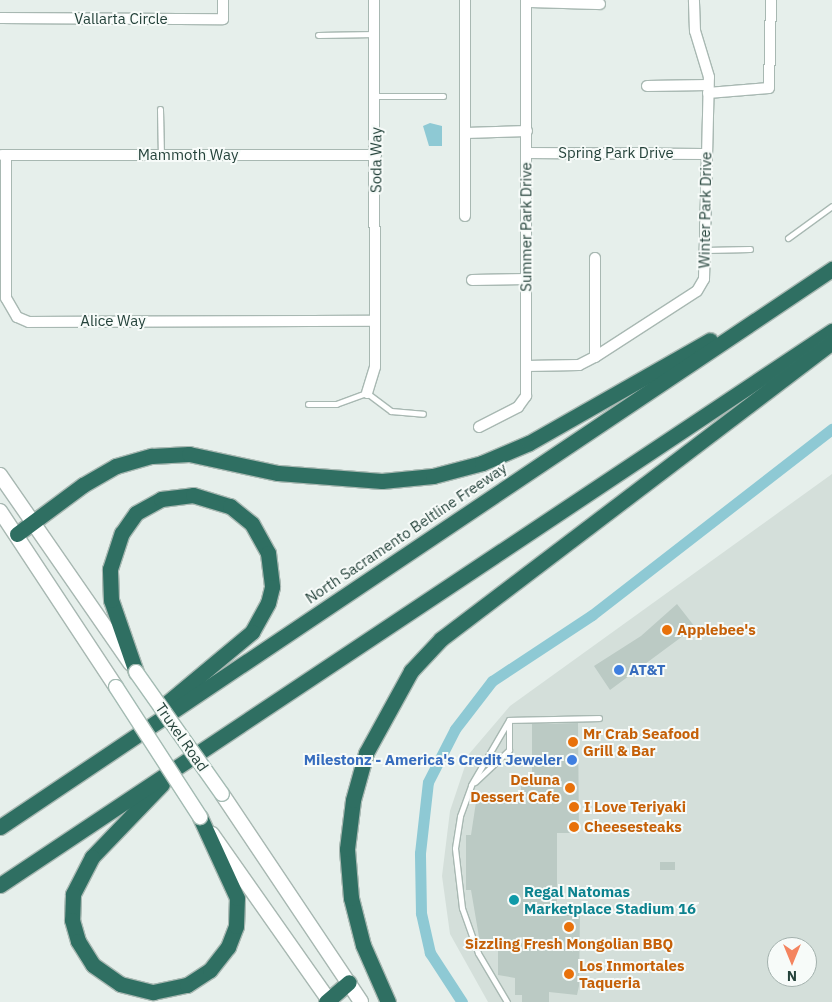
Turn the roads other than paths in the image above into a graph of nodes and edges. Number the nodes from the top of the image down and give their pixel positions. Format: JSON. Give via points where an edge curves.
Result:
{"nodes":[{"id":1,"x":223,"y":0,"type":"edge"},
{"id":2,"x":374,"y":0,"type":"edge"},
{"id":3,"x":465,"y":0,"type":"edge"},
{"id":4,"x":694,"y":0,"type":"edge"},
{"id":5,"x":771,"y":0,"type":"edge"},
{"id":6,"x":526,"y":1,"type":"edge"},
{"id":7,"x":600,"y":4,"type":"dead end"},
{"id":8,"x":0,"y":18,"type":"edge"},
{"id":9,"x":376,"y":34,"type":"junction"},
{"id":10,"x":318,"y":35,"type":"dead end"},
{"id":11,"x":647,"y":86,"type":"dead end"},
{"id":12,"x":708,"y":89,"type":"junction"},
{"id":13,"x":376,"y":96,"type":"junction"},
{"id":14,"x":444,"y":96,"type":"dead end"},
{"id":15,"x":160,"y":109,"type":"dead end"},
{"id":16,"x":527,"y":131,"type":"junction"},
{"id":17,"x":466,"y":133,"type":"junction"},
{"id":18,"x":526,"y":153,"type":"junction"},
{"id":19,"x":705,"y":154,"type":"junction"},
{"id":20,"x":3,"y":155,"type":"edge"},
{"id":21,"x":161,"y":155,"type":"junction"},
{"id":22,"x":376,"y":155,"type":"junction"},
{"id":23,"x":832,"y":206,"type":"edge"},
{"id":24,"x":465,"y":216,"type":"dead end"},
{"id":25,"x":788,"y":238,"type":"dead end"},
{"id":26,"x":750,"y":249,"type":"dead end"},
{"id":27,"x":705,"y":250,"type":"junction"},
{"id":28,"x":595,"y":258,"type":"dead end"},
{"id":29,"x":832,"y":269,"type":"edge"},
{"id":30,"x":526,"y":279,"type":"junction"},
{"id":31,"x":472,"y":280,"type":"dead end"},
{"id":32,"x":800,"y":290,"type":"junction"},
{"id":33,"x":375,"y":321,"type":"junction"},
{"id":34,"x":832,"y":331,"type":"edge"},
{"id":35,"x":832,"y":342,"type":"edge"},
{"id":36,"x":595,"y":357,"type":"junction"},
{"id":37,"x":526,"y":366,"type":"junction"},
{"id":38,"x":367,"y":393,"type":"junction"},
{"id":39,"x":308,"y":404,"type":"dead end"},
{"id":40,"x":423,"y":414,"type":"dead end"},
{"id":41,"x":479,"y":427,"type":"dead end"},
{"id":42,"x":0,"y":474,"type":"edge"},
{"id":43,"x":0,"y":511,"type":"edge"},
{"id":44,"x":33,"y":524,"type":"junction"},
{"id":45,"x":17,"y":534,"type":"junction"},
{"id":46,"x":136,"y":672,"type":"junction"},
{"id":47,"x":599,"y":718,"type":"dead end"},
{"id":48,"x":509,"y":720,"type":"junction"},
{"id":49,"x":105,"y":756,"type":"junction"},
{"id":50,"x":182,"y":763,"type":"junction"},
{"id":51,"x":471,"y":785,"type":"junction"},
{"id":52,"x":200,"y":817,"type":"junction"},
{"id":53,"x":0,"y":827,"type":"edge"},
{"id":54,"x":0,"y":886,"type":"edge"},
{"id":55,"x":349,"y":982,"type":"junction"},
{"id":56,"x":328,"y":1001,"type":"edge"},
{"id":57,"x":361,"y":1002,"type":"edge"},
{"id":58,"x":388,"y":1002,"type":"edge"},
{"id":59,"x":507,"y":1002,"type":"edge"}],
"edges":[{"from":1,"to":8,"type":"street","name":"Vallarta Circle","via":[[223,19]]},
{"from":2,"to":9,"type":"street","name":"Soda Way"},
{"from":3,"to":17,"type":"street"},
{"from":4,"to":12,"type":"street","name":"Winter Park Drive","via":[[695,31]]},
{"from":5,"to":12,"type":"street","via":[[768,88]]},
{"from":6,"to":7,"type":"street"},
{"from":6,"to":16,"type":"street","name":"Summer Park Drive"},
{"from":9,"to":10,"type":"lane"},
{"from":9,"to":13,"type":"street","name":"Soda Way"},
{"from":11,"to":12,"type":"street"},
{"from":12,"to":19,"type":"street","name":"Winter Park Drive"},
{"from":13,"to":14,"type":"lane"},
{"from":13,"to":22,"type":"street","name":"Soda Way"},
{"from":15,"to":21,"type":"lane"},
{"from":16,"to":17,"type":"street"},
{"from":16,"to":18,"type":"street","name":"Summer Park Drive"},
{"from":17,"to":24,"type":"street"},
{"from":18,"to":19,"type":"street","name":"Spring Park Drive"},
{"from":18,"to":30,"type":"street","name":"Summer Park Drive"},
{"from":19,"to":27,"type":"street","name":"Winter Park Drive"},
{"from":20,"to":21,"type":"street","name":"Mammoth Way"},
{"from":20,"to":33,"type":"street","name":"Alice Way","via":[[6,298],[17,317],[29,322]]},
{"from":21,"to":22,"type":"street","name":"Mammoth Way"},
{"from":22,"to":33,"type":"street","name":"Soda Way"},
{"from":23,"to":25,"type":"lane"},
{"from":26,"to":27,"type":"lane"},
{"from":27,"to":36,"type":"street","name":"Winter Park Drive","via":[[704,279],[697,291]]},
{"from":28,"to":36,"type":"street"},
{"from":29,"to":32,"type":"highway","name":"North Sacramento Beltline Freeway"},
{"from":30,"to":31,"type":"street"},
{"from":30,"to":37,"type":"street","name":"Summer Park Drive"},
{"from":32,"to":44,"type":"highway","via":[[529,443],[482,463],[432,476],[382,482],[278,473],[189,454],[152,456],[116,466],[84,484]]},
{"from":32,"to":49,"type":"highway","name":"North Sacramento Beltline Freeway"},
{"from":33,"to":38,"type":"street","name":"Soda Way","via":[[375,367]]},
{"from":34,"to":50,"type":"highway"},
{"from":35,"to":58,"type":"highway","via":[[440,639],[411,671],[366,753],[352,800],[347,849],[351,898],[362,945]]},
{"from":36,"to":37,"type":"street","name":"Winter Park Drive","via":[[579,365]]},
{"from":37,"to":41,"type":"street","name":"Summer Park Drive","via":[[526,400]]},
{"from":38,"to":39,"type":"lane","via":[[336,404]]},
{"from":38,"to":40,"type":"lane","via":[[391,410]]},
{"from":42,"to":44,"type":"main road","name":"Truxel Road"},
{"from":43,"to":45,"type":"main road","name":"Truxel Road"},
{"from":44,"to":45,"type":"highway"},
{"from":44,"to":46,"type":"main road","name":"Truxel Road"},
{"from":45,"to":52,"type":"main road","name":"Truxel Road","bridge":true},
{"from":46,"to":49,"type":"highway","via":[[111,600],[110,568],[122,533],[145,507],[176,495],[210,497],[230,506],[252,524],[268,554],[272,587],[264,614],[252,632]]},
{"from":46,"to":55,"type":"main road","name":"Truxel Road","bridge":true},
{"from":47,"to":48,"type":"lane"},
{"from":48,"to":51,"type":"lane"},
{"from":48,"to":51,"type":"lane","via":[[509,750]]},
{"from":49,"to":53,"type":"highway","name":"North Sacramento Beltline Freeway"},
{"from":50,"to":52,"type":"highway","via":[[92,857],[75,887],[72,920],[78,941],[93,965],[120,984],[153,992],[187,985],[210,970],[228,948],[236,926],[237,898]]},
{"from":50,"to":54,"type":"highway"},
{"from":51,"to":59,"type":"lane","via":[[455,848],[456,883],[478,953]]},
{"from":52,"to":56,"type":"main road","name":"Truxel Road"},
{"from":55,"to":56,"type":"highway"},
{"from":55,"to":57,"type":"main road","name":"Truxel Road"}]}
